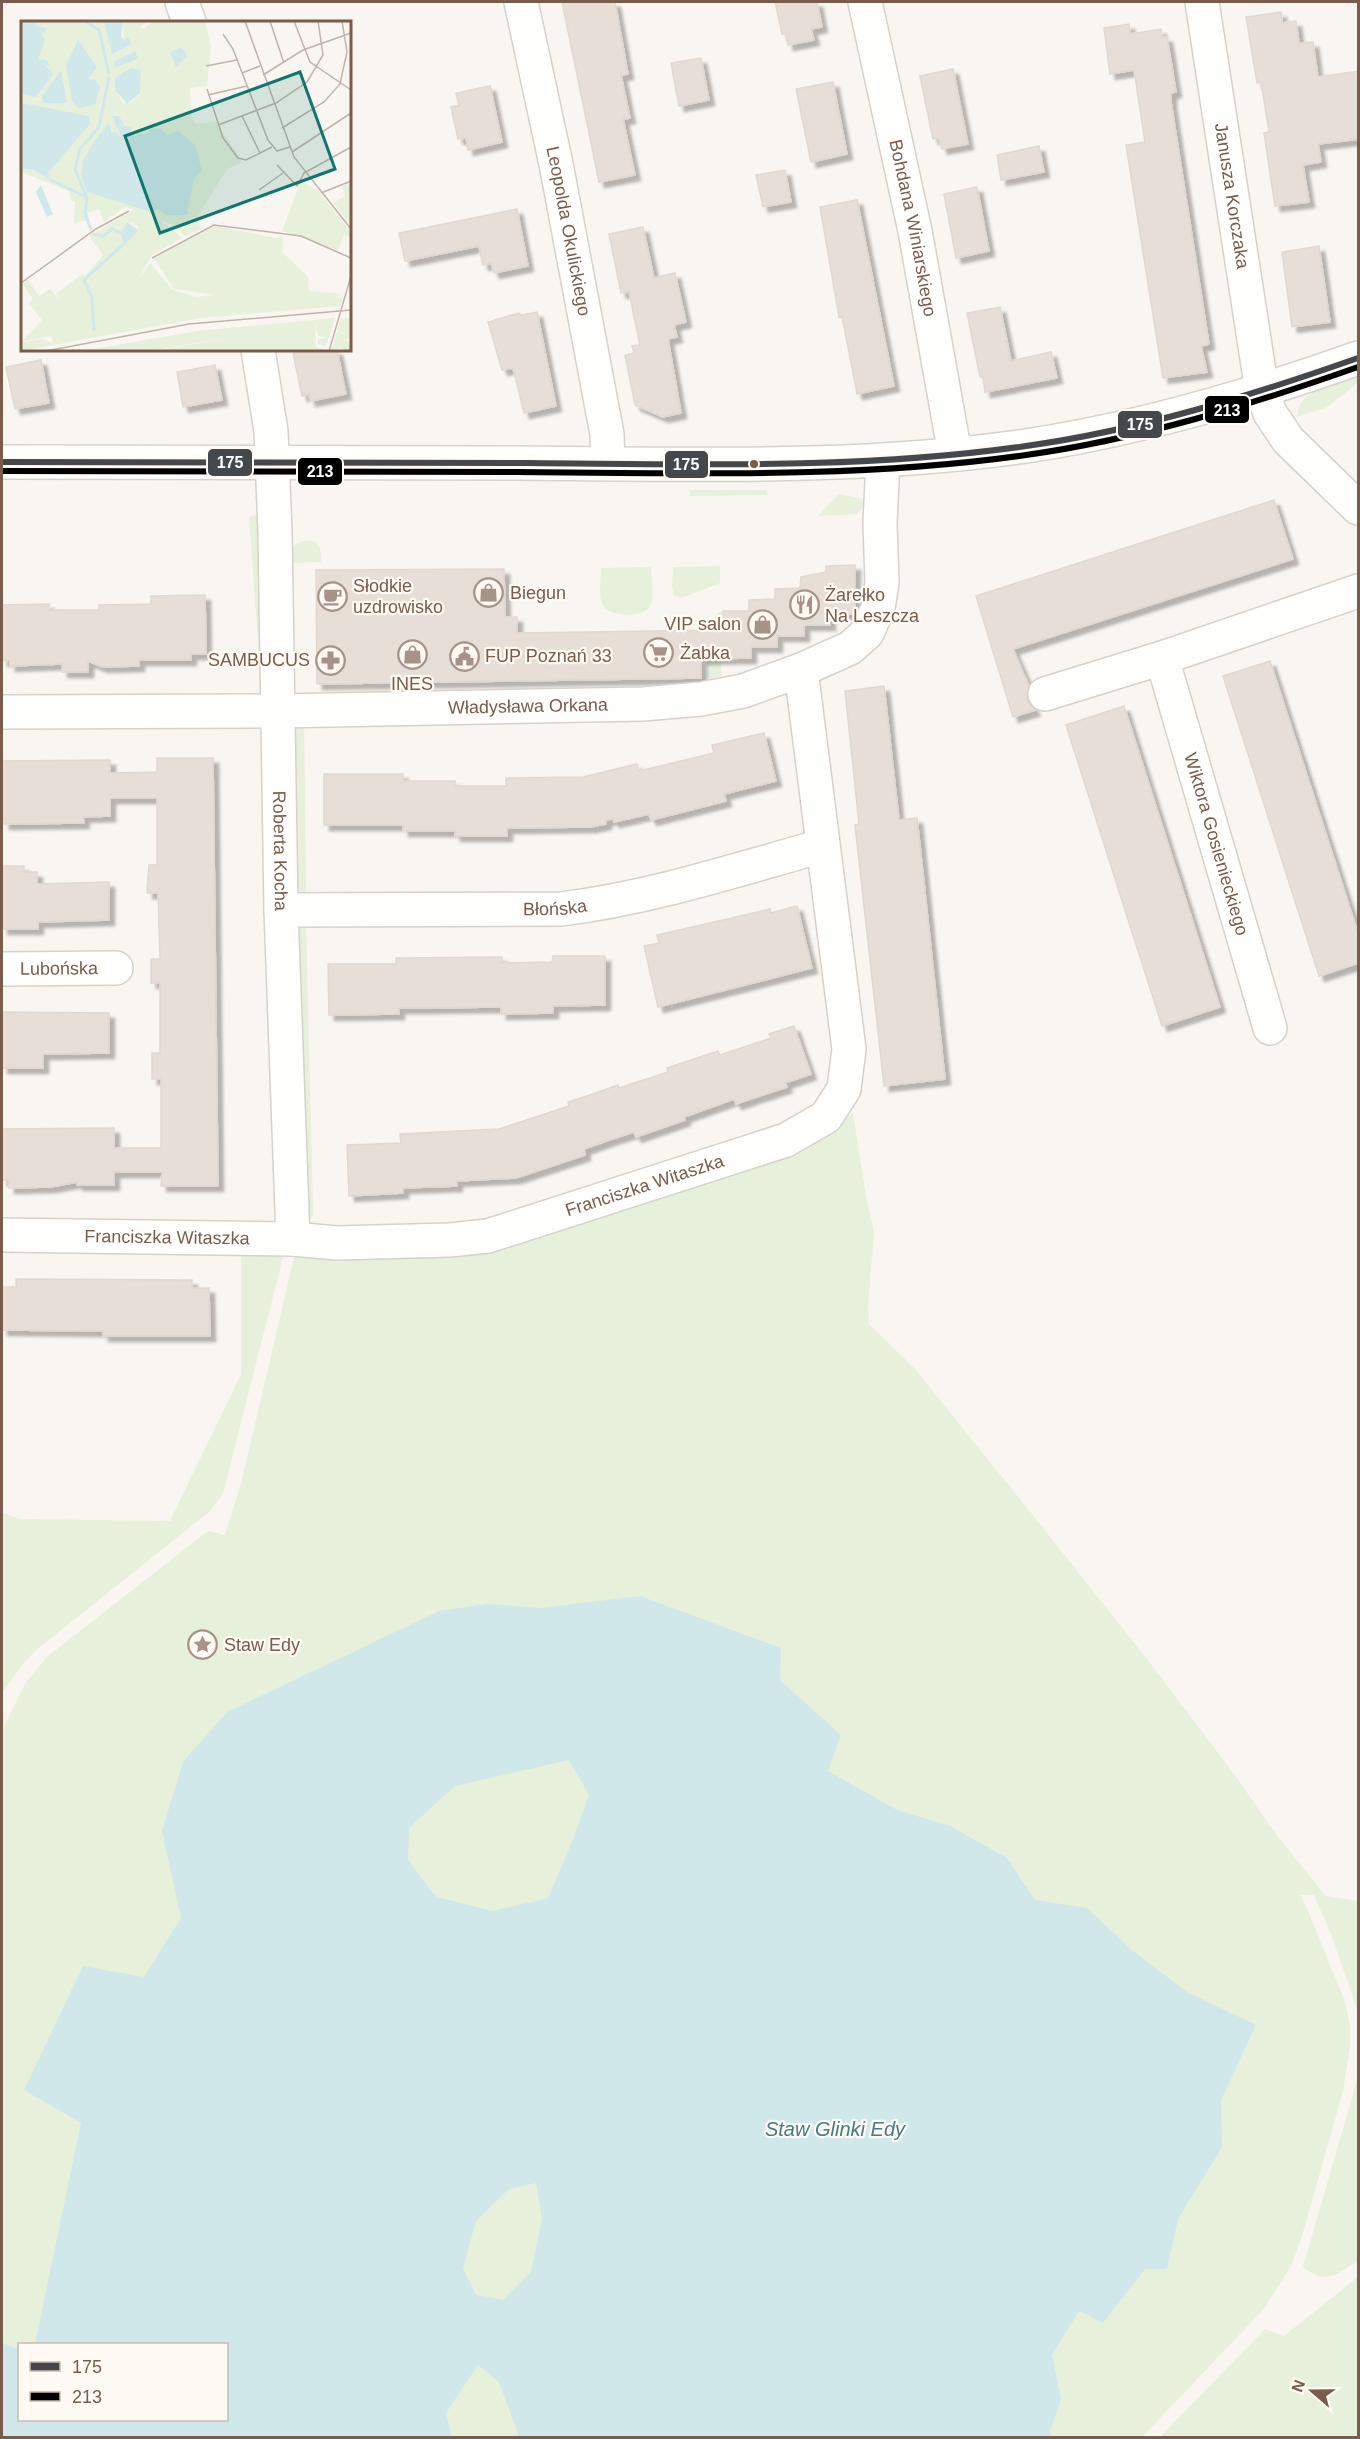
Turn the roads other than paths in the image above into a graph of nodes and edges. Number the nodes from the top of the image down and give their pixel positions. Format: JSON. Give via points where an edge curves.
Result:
{"nodes":[{"id":1,"x":182,"y":2,"type":"edge"},
{"id":2,"x":520,"y":2,"type":"edge"},
{"id":3,"x":865,"y":2,"type":"edge"},
{"id":4,"x":1202,"y":2,"type":"edge"},
{"id":5,"x":189,"y":21,"type":"edge"},
{"id":6,"x":258,"y":351,"type":"edge"},
{"id":7,"x":1359,"y":358,"type":"edge"},
{"id":8,"x":1262,"y":391,"type":"junction"},
{"id":9,"x":955,"y":454,"type":"junction"},
{"id":10,"x":883,"y":461,"type":"junction"},
{"id":11,"x":2,"y":462,"type":"edge"},
{"id":12,"x":272,"y":463,"type":"junction"},
{"id":13,"x":608,"y":464,"type":"junction"},
{"id":14,"x":1359,"y":508,"type":"edge"},
{"id":15,"x":1359,"y":591,"type":"edge"},
{"id":16,"x":1162,"y":658,"type":"junction"},
{"id":17,"x":801,"y":670,"type":"junction"},
{"id":18,"x":1045,"y":694,"type":"dead end"},
{"id":19,"x":279,"y":711,"type":"junction"},
{"id":20,"x":2,"y":712,"type":"edge"},
{"id":21,"x":822,"y":846,"type":"junction"},
{"id":22,"x":281,"y":910,"type":"junction"},
{"id":23,"x":116,"y":968,"type":"dead end"},
{"id":24,"x":2,"y":969,"type":"edge"},
{"id":25,"x":1270,"y":1028,"type":"dead end"},
{"id":26,"x":2,"y":1235,"type":"edge"},
{"id":27,"x":293,"y":1239,"type":"junction"}],
"edges":[{"from":1,"to":5,"type":"street"},
{"from":2,"to":13,"type":"street","name":"Leopolda Okulickiego","via":[[561,187],[607,434]]},
{"from":3,"to":9,"type":"street","name":"Bohdana Winiarskiego","via":[[915,231]]},
{"from":4,"to":8,"type":"street","name":"Janusza Korczaka"},
{"from":6,"to":12,"type":"street","name":"Roberta Kocha"},
{"from":7,"to":8,"type":"street"},
{"from":8,"to":9,"type":"street","via":[[1112,430],[1029,446]]},
{"from":8,"to":14,"type":"street","via":[[1270,413],[1288,440]]},
{"from":9,"to":10,"type":"street"},
{"from":10,"to":13,"type":"street"},
{"from":10,"to":17,"type":"street","name":"Władysława Orkana","via":[[882,583],[878,608],[867,633],[850,648]]},
{"from":11,"to":12,"type":"street"},
{"from":12,"to":13,"type":"street"},
{"from":12,"to":19,"type":"street","name":"Roberta Kocha"},
{"from":15,"to":16,"type":"street"},
{"from":16,"to":18,"type":"street"},
{"from":16,"to":25,"type":"street","name":"Wiktora Gosienieckiego"},
{"from":17,"to":19,"type":"street","name":"Władysława Orkana","via":[[743,691],[644,704]]},
{"from":17,"to":21,"type":"street","name":"Franciszka Witaszka"},
{"from":19,"to":20,"type":"street","name":"Władysława Orkana"},
{"from":19,"to":22,"type":"street","name":"Roberta Kocha"},
{"from":21,"to":22,"type":"street","name":"Błońska","via":[[661,890],[561,909]]},
{"from":21,"to":27,"type":"street","name":"Franciszka Witaszka","via":[[849,1049],[844,1089],[826,1117],[786,1140],[488,1236],[337,1243]]},
{"from":22,"to":27,"type":"street","name":"Roberta Kocha"},
{"from":23,"to":24,"type":"street","name":"Lubońska"},
{"from":26,"to":27,"type":"street","name":"Franciszka Witaszka"}]}
